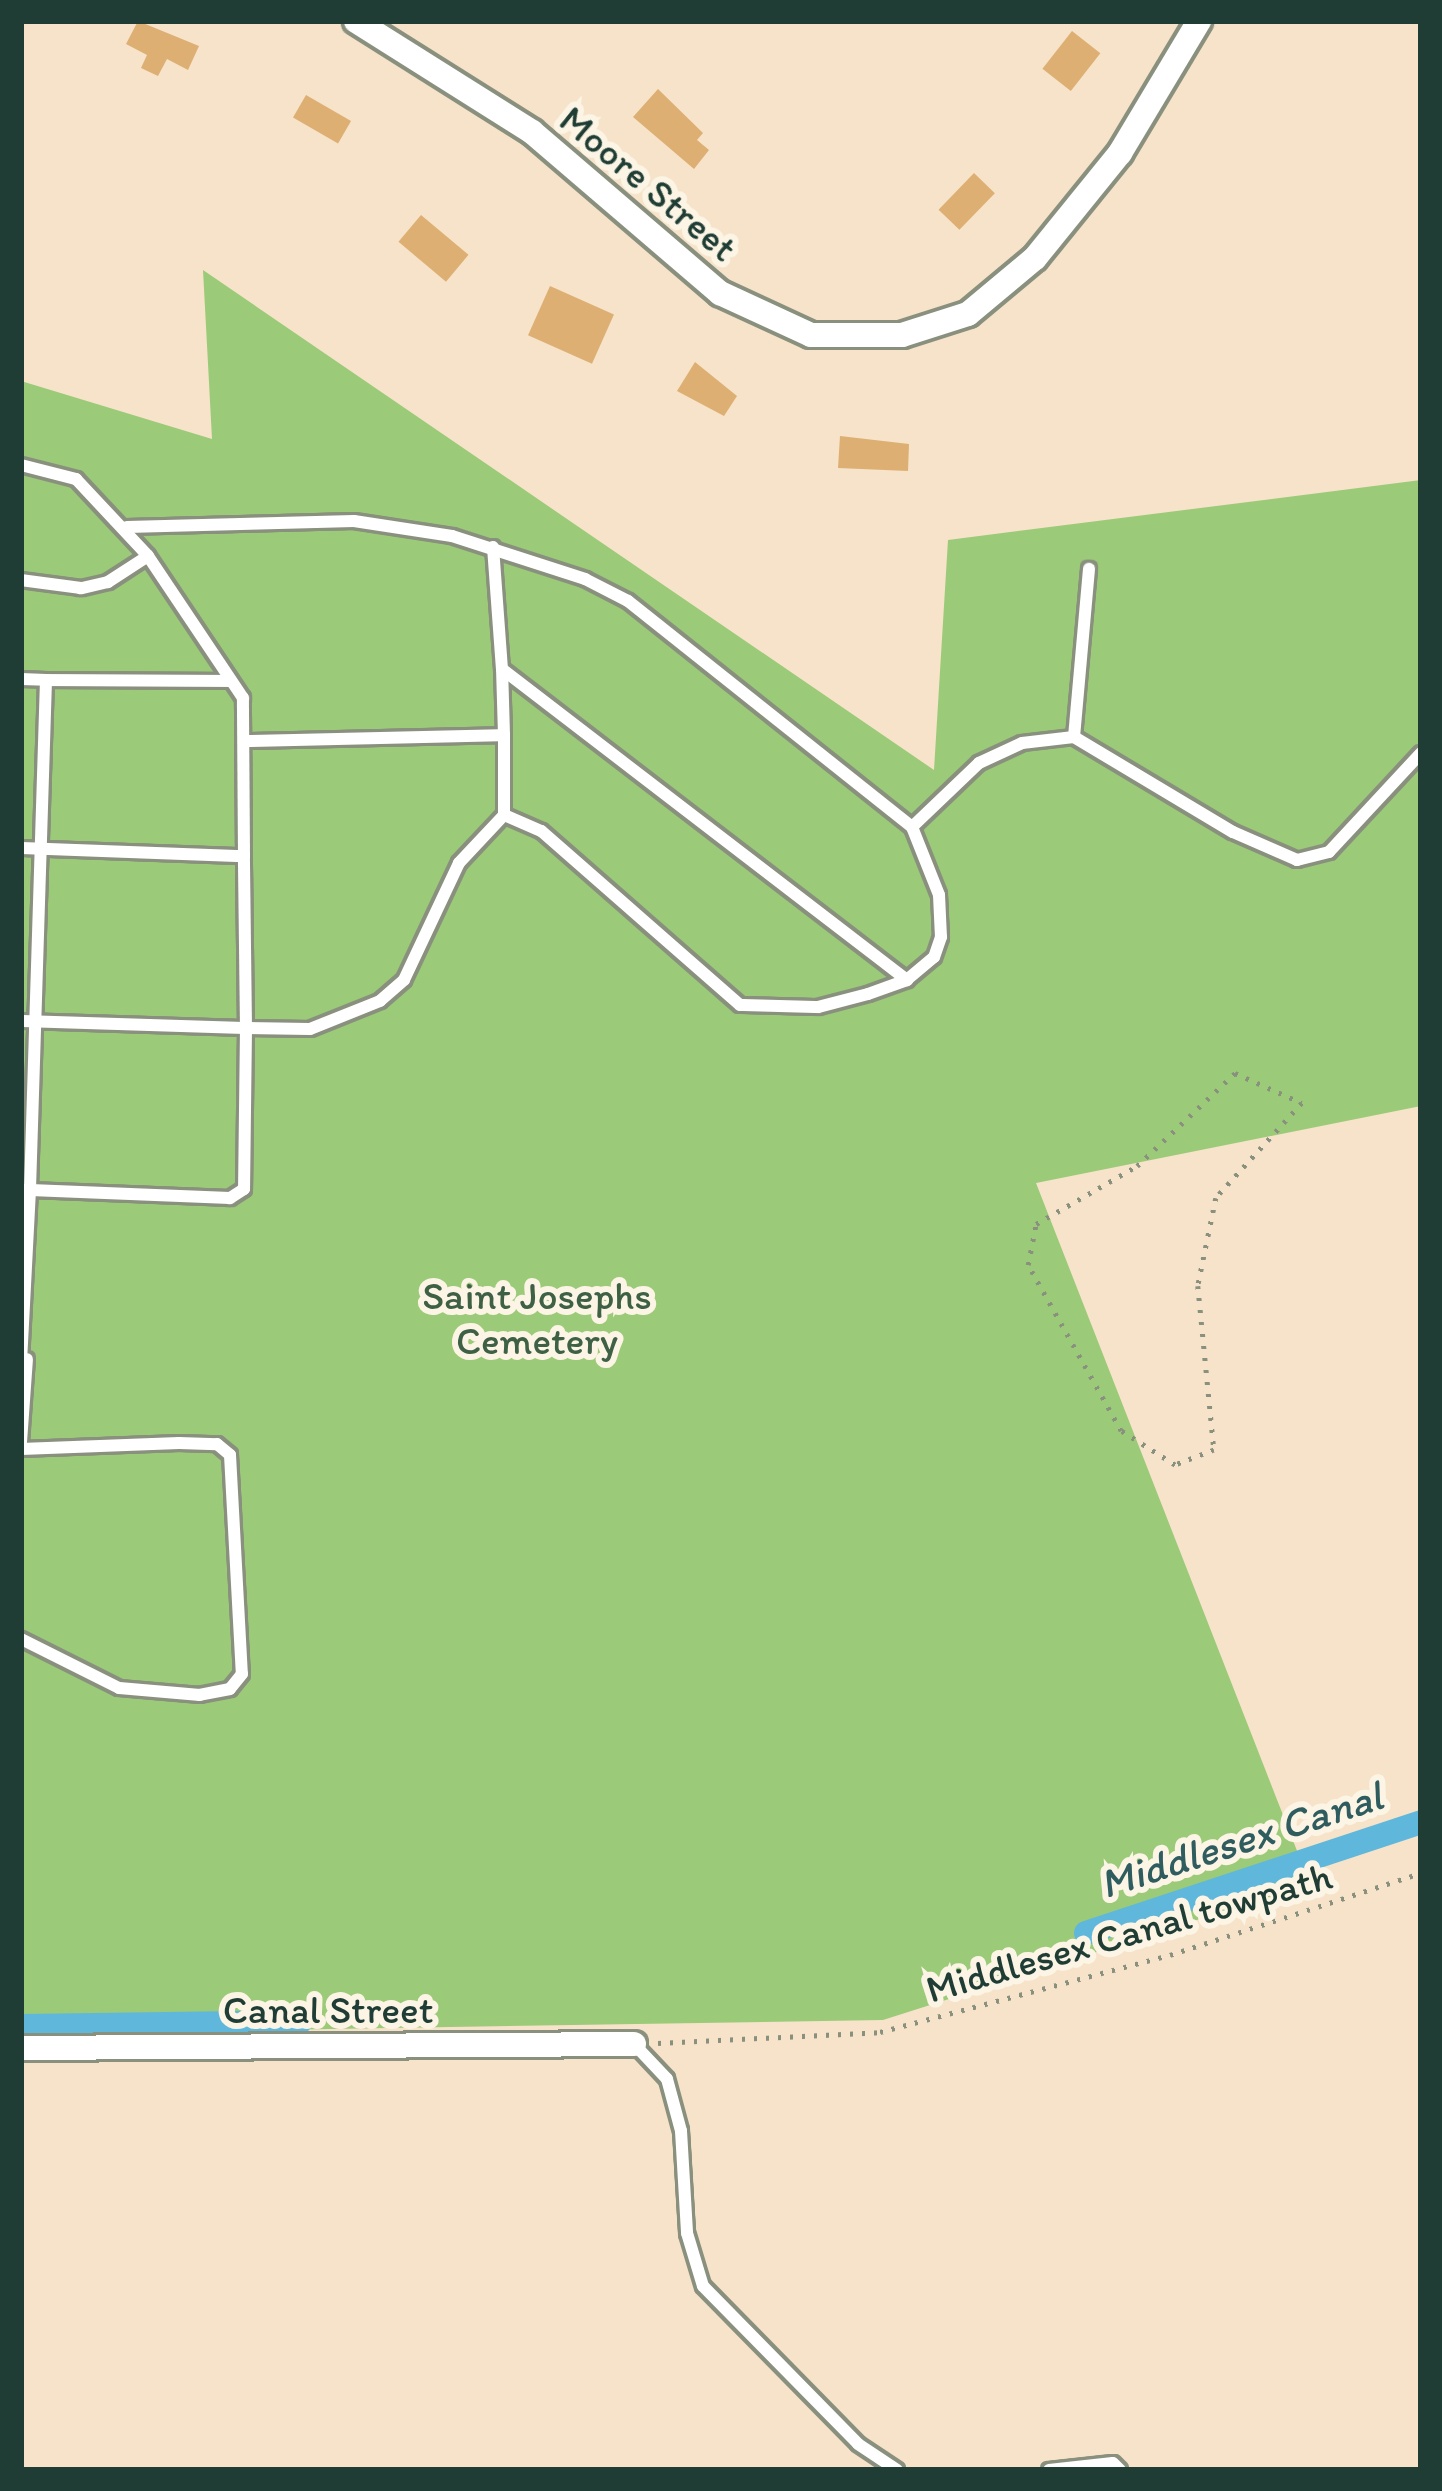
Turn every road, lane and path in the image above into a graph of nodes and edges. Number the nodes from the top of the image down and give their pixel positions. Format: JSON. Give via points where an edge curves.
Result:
{"nodes":[{"id":1,"x":356,"y":21,"type":"edge"},
{"id":2,"x":1199,"y":21,"type":"edge"},
{"id":3,"x":21,"y":465,"type":"edge"},
{"id":4,"x":127,"y":527,"type":"junction"},
{"id":5,"x":494,"y":547,"type":"junction"},
{"id":6,"x":148,"y":556,"type":"junction"},
{"id":7,"x":1089,"y":569,"type":"dead end"},
{"id":8,"x":21,"y":580,"type":"edge"},
{"id":9,"x":502,"y":669,"type":"junction"},
{"id":10,"x":21,"y":679,"type":"edge"},
{"id":11,"x":46,"y":680,"type":"junction"},
{"id":12,"x":231,"y":681,"type":"junction"},
{"id":13,"x":504,"y":735,"type":"junction"},
{"id":14,"x":1074,"y":737,"type":"junction"},
{"id":15,"x":246,"y":741,"type":"junction"},
{"id":16,"x":1421,"y":753,"type":"edge"},
{"id":17,"x":504,"y":815,"type":"junction"},
{"id":18,"x":911,"y":827,"type":"junction"},
{"id":19,"x":21,"y":848,"type":"edge"},
{"id":20,"x":43,"y":848,"type":"junction"},
{"id":21,"x":244,"y":856,"type":"junction"},
{"id":22,"x":907,"y":980,"type":"junction"},
{"id":23,"x":28,"y":1022,"type":"edge"},
{"id":24,"x":247,"y":1028,"type":"junction"},
{"id":25,"x":26,"y":1190,"type":"edge"},
{"id":26,"x":24,"y":1359,"type":"edge"},
{"id":27,"x":1089,"y":1367,"type":"joint"},
{"id":28,"x":21,"y":1445,"type":"edge"},
{"id":29,"x":21,"y":1639,"type":"edge"},
{"id":30,"x":1421,"y":1873,"type":"edge"},
{"id":31,"x":634,"y":2044,"type":"junction"},
{"id":32,"x":21,"y":2048,"type":"edge"},
{"id":33,"x":897,"y":2470,"type":"edge"},
{"id":34,"x":1049,"y":2470,"type":"edge"},
{"id":35,"x":1120,"y":2470,"type":"edge"}],
"edges":[{"from":1,"to":2,"type":"street","name":"Moore Street","via":[[532,132],[720,293],[811,335],[902,335],[968,314],[1035,258],[1120,153]]},
{"from":3,"to":4,"type":"lane","via":[[76,479]]},
{"from":4,"to":5,"type":"lane","via":[[354,520]]},
{"from":4,"to":6,"type":"lane"},
{"from":5,"to":9,"type":"lane"},
{"from":5,"to":18,"type":"lane","via":[[628,601]]},
{"from":6,"to":8,"type":"lane","via":[[108,582],[81,588]]},
{"from":6,"to":12,"type":"lane"},
{"from":7,"to":14,"type":"lane"},
{"from":9,"to":13,"type":"lane"},
{"from":9,"to":22,"type":"lane"},
{"from":10,"to":11,"type":"lane"},
{"from":11,"to":12,"type":"lane"},
{"from":11,"to":20,"type":"lane"},
{"from":12,"to":15,"type":"lane","via":[[243,698]]},
{"from":13,"to":15,"type":"lane"},
{"from":13,"to":17,"type":"lane"},
{"from":14,"to":16,"type":"lane","via":[[1233,832],[1297,860],[1329,852]]},
{"from":14,"to":18,"type":"lane","via":[[1022,743],[979,763]]},
{"from":15,"to":21,"type":"lane"},
{"from":17,"to":22,"type":"lane","via":[[541,831],[740,1005],[818,1007]]},
{"from":17,"to":24,"type":"lane","via":[[459,862],[404,980],[380,1001],[310,1029]]},
{"from":18,"to":22,"type":"lane","via":[[939,895],[941,937],[934,958]]},
{"from":19,"to":20,"type":"lane"},
{"from":20,"to":21,"type":"lane"},
{"from":20,"to":23,"type":"lane"},
{"from":21,"to":24,"type":"lane"},
{"from":23,"to":24,"type":"lane"},
{"from":23,"to":25,"type":"lane"},
{"from":24,"to":25,"type":"lane","via":[[239,1196]]},
{"from":25,"to":26,"type":"lane"},
{"from":26,"to":28,"type":"lane"},
{"from":27,"to":27,"type":"path","via":[[1028,1265],[1036,1224],[1137,1166],[1235,1073],[1302,1103],[1216,1198],[1198,1286],[1214,1450],[1175,1465],[1120,1430]]},
{"from":28,"to":29,"type":"lane","via":[[217,1444],[230,1455],[244,1660],[230,1689],[151,1692],[86,1675]]},
{"from":30,"to":31,"type":"path","name":"Middlesex Canal towpath","via":[[1170,1955],[880,2032]]},
{"from":31,"to":32,"type":"street","name":"Canal Street"},
{"from":31,"to":33,"type":"lane","via":[[667,2079],[681,2131],[687,2233],[703,2286],[858,2444]]},
{"from":34,"to":35,"type":"lane","via":[[1113,2463]]}]}
